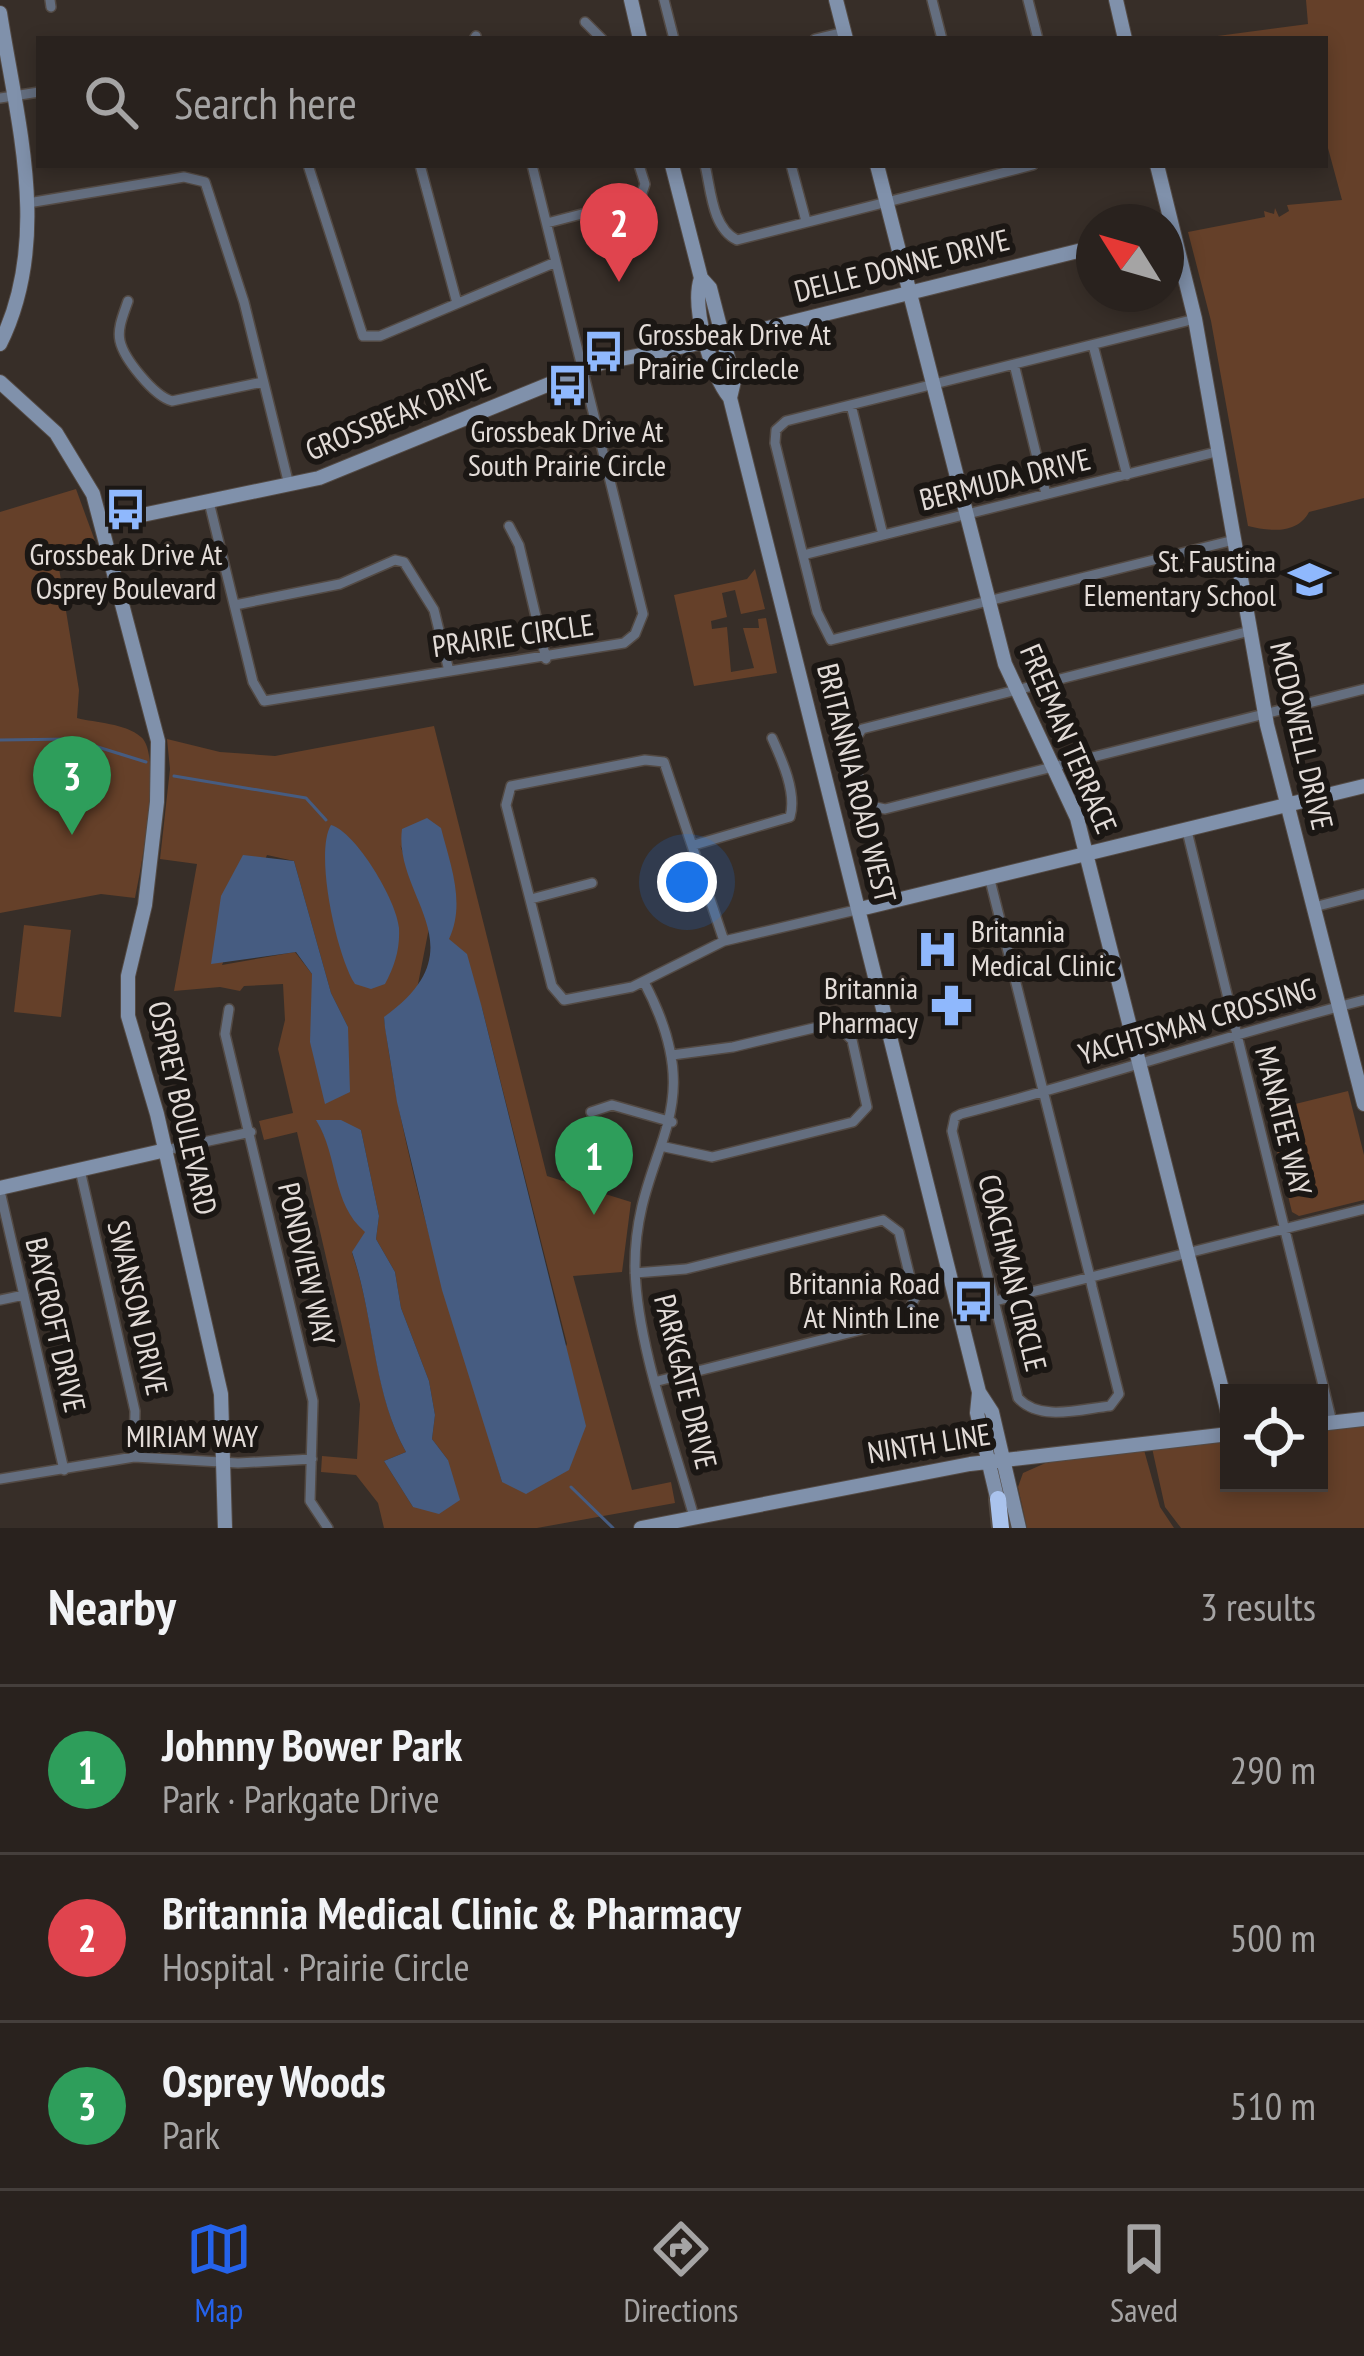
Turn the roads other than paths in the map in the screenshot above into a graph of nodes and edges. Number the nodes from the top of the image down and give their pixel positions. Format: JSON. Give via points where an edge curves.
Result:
{"nodes":[{"id":1,"x":631,"y":0,"type":"edge"},
{"id":2,"x":664,"y":0,"type":"edge"},
{"id":3,"x":836,"y":0,"type":"edge"},
{"id":4,"x":932,"y":0,"type":"edge"},
{"id":5,"x":1028,"y":0,"type":"edge"},
{"id":6,"x":1116,"y":0,"type":"edge"},
{"id":7,"x":0,"y":13,"type":"edge"},
{"id":8,"x":585,"y":22,"type":"dead end"},
{"id":9,"x":845,"y":35,"type":"edge"},
{"id":10,"x":599,"y":36,"type":"edge"},
{"id":11,"x":639,"y":36,"type":"edge"},
{"id":12,"x":673,"y":36,"type":"edge"},
{"id":13,"x":941,"y":36,"type":"edge"},
{"id":14,"x":1037,"y":36,"type":"edge"},
{"id":15,"x":1124,"y":36,"type":"edge"},
{"id":16,"x":7,"y":97,"type":"edge"},
{"id":17,"x":309,"y":168,"type":"edge"},
{"id":18,"x":421,"y":168,"type":"edge"},
{"id":19,"x":533,"y":168,"type":"edge"},
{"id":20,"x":641,"y":168,"type":"edge"},
{"id":21,"x":673,"y":168,"type":"edge"},
{"id":22,"x":706,"y":168,"type":"edge"},
{"id":23,"x":792,"y":168,"type":"edge"},
{"id":24,"x":878,"y":168,"type":"edge"},
{"id":25,"x":974,"y":168,"type":"edge"},
{"id":26,"x":1022,"y":168,"type":"edge"},
{"id":27,"x":1157,"y":168,"type":"edge"},
{"id":28,"x":976,"y":180,"type":"junction"},
{"id":29,"x":28,"y":203,"type":"junction"},
{"id":30,"x":887,"y":203,"type":"junction"},
{"id":31,"x":1164,"y":204,"type":"edge"},
{"id":32,"x":806,"y":221,"type":"junction"},
{"id":33,"x":547,"y":223,"type":"junction"},
{"id":34,"x":1076,"y":251,"type":"edge"},
{"id":35,"x":556,"y":262,"type":"junction"},
{"id":36,"x":1184,"y":281,"type":"edge"},
{"id":37,"x":910,"y":291,"type":"junction"},
{"id":38,"x":128,"y":301,"type":"dead end"},
{"id":39,"x":457,"y":303,"type":"junction"},
{"id":40,"x":1195,"y":320,"type":"junction"},
{"id":41,"x":716,"y":341,"type":"junction"},
{"id":42,"x":0,"y":344,"type":"edge"},
{"id":43,"x":1093,"y":345,"type":"junction"},
{"id":44,"x":1014,"y":364,"type":"junction"},
{"id":45,"x":584,"y":370,"type":"junction"},
{"id":46,"x":0,"y":382,"type":"edge"},
{"id":47,"x":263,"y":382,"type":"junction"},
{"id":48,"x":933,"y":385,"type":"junction"},
{"id":49,"x":851,"y":405,"type":"junction"},
{"id":50,"x":1220,"y":451,"type":"junction"},
{"id":51,"x":1127,"y":475,"type":"junction"},
{"id":52,"x":289,"y":485,"type":"junction"},
{"id":53,"x":1046,"y":494,"type":"junction"},
{"id":54,"x":209,"y":502,"type":"junction"},
{"id":55,"x":965,"y":514,"type":"junction"},
{"id":56,"x":104,"y":523,"type":"junction"},
{"id":57,"x":509,"y":526,"type":"dead end"},
{"id":58,"x":883,"y":535,"type":"junction"},
{"id":59,"x":1234,"y":540,"type":"junction"},
{"id":60,"x":802,"y":555,"type":"junction"},
{"id":61,"x":988,"y":604,"type":"junction"},
{"id":62,"x":236,"y":605,"type":"junction"},
{"id":63,"x":1250,"y":632,"type":"junction"},
{"id":64,"x":546,"y":658,"type":"junction"},
{"id":65,"x":449,"y":670,"type":"junction"},
{"id":66,"x":1364,"y":689,"type":"edge"},
{"id":67,"x":1016,"y":691,"type":"junction"},
{"id":68,"x":1265,"y":713,"type":"junction"},
{"id":69,"x":772,"y":739,"type":"dead end"},
{"id":70,"x":1054,"y":766,"type":"junction"},
{"id":71,"x":1364,"y":786,"type":"edge"},
{"id":72,"x":1288,"y":805,"type":"junction"},
{"id":73,"x":1186,"y":831,"type":"junction"},
{"id":74,"x":694,"y":845,"type":"junction"},
{"id":75,"x":1088,"y":855,"type":"junction"},
{"id":76,"x":990,"y":880,"type":"junction"},
{"id":77,"x":592,"y":883,"type":"dead end"},
{"id":78,"x":1364,"y":894,"type":"edge"},
{"id":79,"x":531,"y":899,"type":"junction"},
{"id":80,"x":1315,"y":907,"type":"junction"},
{"id":81,"x":860,"y":909,"type":"junction"},
{"id":82,"x":724,"y":940,"type":"junction"},
{"id":83,"x":644,"y":982,"type":"junction"},
{"id":84,"x":1364,"y":1000,"type":"edge"},
{"id":85,"x":1340,"y":1006,"type":"junction"},
{"id":86,"x":229,"y":1009,"type":"dead end"},
{"id":87,"x":1237,"y":1033,"type":"junction"},
{"id":88,"x":672,"y":1055,"type":"junction"},
{"id":89,"x":1140,"y":1061,"type":"junction"},
{"id":90,"x":1043,"y":1092,"type":"junction"},
{"id":91,"x":1364,"y":1104,"type":"edge"},
{"id":92,"x":591,"y":1112,"type":"dead end"},
{"id":93,"x":672,"y":1122,"type":"junction"},
{"id":94,"x":251,"y":1132,"type":"junction"},
{"id":95,"x":665,"y":1147,"type":"junction"},
{"id":96,"x":166,"y":1150,"type":"junction"},
{"id":97,"x":80,"y":1170,"type":"junction"},
{"id":98,"x":0,"y":1190,"type":"edge"},
{"id":99,"x":1364,"y":1209,"type":"edge"},
{"id":100,"x":1285,"y":1228,"type":"junction"},
{"id":101,"x":1187,"y":1253,"type":"junction"},
{"id":102,"x":635,"y":1273,"type":"junction"},
{"id":103,"x":1090,"y":1277,"type":"junction"},
{"id":104,"x":24,"y":1295,"type":"junction"},
{"id":105,"x":0,"y":1300,"type":"edge"},
{"id":106,"x":994,"y":1301,"type":"junction"},
{"id":107,"x":658,"y":1381,"type":"junction"},
{"id":108,"x":1221,"y":1384,"type":"edge"},
{"id":109,"x":1318,"y":1384,"type":"edge"},
{"id":110,"x":1364,"y":1419,"type":"edge"},
{"id":111,"x":1328,"y":1423,"type":"edge"},
{"id":112,"x":1220,"y":1435,"type":"edge"},
{"id":113,"x":134,"y":1457,"type":"junction"},
{"id":114,"x":313,"y":1459,"type":"junction"},
{"id":115,"x":996,"y":1461,"type":"junction"},
{"id":116,"x":224,"y":1462,"type":"junction"},
{"id":117,"x":64,"y":1470,"type":"junction"},
{"id":118,"x":0,"y":1479,"type":"edge"},
{"id":119,"x":998,"y":1499,"type":"joint"},
{"id":120,"x":694,"y":1517,"type":"junction"},
{"id":121,"x":225,"y":1528,"type":"edge"},
{"id":122,"x":328,"y":1528,"type":"edge"},
{"id":123,"x":642,"y":1528,"type":"edge"},
{"id":124,"x":1003,"y":1528,"type":"edge"},
{"id":125,"x":1019,"y":1528,"type":"edge"}],
"edges":[{"from":1,"to":11,"type":"street"},
{"from":2,"to":12,"type":"street"},
{"from":3,"to":9,"type":"street"},
{"from":4,"to":13,"type":"street"},
{"from":5,"to":14,"type":"street"},
{"from":6,"to":15,"type":"street"},
{"from":7,"to":16,"type":"street"},
{"from":8,"to":10,"type":"street"},
{"from":16,"to":29,"type":"street"},
{"from":17,"to":39,"type":"street","via":[[363,336]]},
{"from":18,"to":39,"type":"street"},
{"from":19,"to":33,"type":"street","name":"PRAIRIE CIRCLE"},
{"from":20,"to":33,"type":"street","via":[[640,199]]},
{"from":21,"to":41,"type":"street","name":"BRITANNIA ROAD WEST","via":[[700,278],[710,288]]},
{"from":22,"to":32,"type":"street","via":[[725,234],[736,241]]},
{"from":23,"to":32,"type":"street"},
{"from":24,"to":30,"type":"street","name":"FREEMAN TERRACE"},
{"from":25,"to":28,"type":"street"},
{"from":26,"to":28,"type":"street"},
{"from":27,"to":31,"type":"street","name":"MCDOWELL DRIVE"},
{"from":28,"to":30,"type":"street"},
{"from":29,"to":42,"type":"street","via":[[22,282]]},
{"from":29,"to":47,"type":"street","via":[[184,177],[206,182]]},
{"from":30,"to":32,"type":"street"},
{"from":30,"to":37,"type":"street","name":"FREEMAN TERRACE"},
{"from":33,"to":35,"type":"street","name":"PRAIRIE CIRCLE"},
{"from":34,"to":37,"type":"street","name":"DELLE DONNE DRIVE"},
{"from":35,"to":39,"type":"street"},
{"from":35,"to":45,"type":"street","name":"PRAIRIE CIRCLE"},
{"from":36,"to":40,"type":"street","name":"MCDOWELL DRIVE"},
{"from":37,"to":41,"type":"street","name":"DELLE DONNE DRIVE"},
{"from":37,"to":48,"type":"street","name":"FREEMAN TERRACE"},
{"from":38,"to":47,"type":"street","via":[[122,346],[160,398]]},
{"from":40,"to":43,"type":"street"},
{"from":40,"to":50,"type":"street","name":"MCDOWELL DRIVE"},
{"from":41,"to":45,"type":"street","name":"GROSSBEAK DRIVE"},
{"from":41,"to":81,"type":"street","name":"BRITANNIA ROAD WEST","via":[[734,381],[730,398]]},
{"from":43,"to":44,"type":"street"},
{"from":43,"to":51,"type":"street"},
{"from":44,"to":48,"type":"street"},
{"from":44,"to":53,"type":"street"},
{"from":45,"to":52,"type":"street","name":"GROSSBEAK DRIVE"},
{"from":45,"to":64,"type":"street","name":"PRAIRIE CIRCLE","via":[[643,614],[623,643]]},
{"from":46,"to":56,"type":"street","name":"OSPREY BOULEVARD","via":[[56,433]]},
{"from":47,"to":52,"type":"street"},
{"from":48,"to":49,"type":"street"},
{"from":48,"to":55,"type":"street","name":"FREEMAN TERRACE"},
{"from":49,"to":58,"type":"street"},
{"from":49,"to":60,"type":"street","via":[[776,430]]},
{"from":50,"to":51,"type":"street","name":"BERMUDA DRIVE"},
{"from":50,"to":59,"type":"street","name":"MCDOWELL DRIVE"},
{"from":51,"to":53,"type":"street","name":"BERMUDA DRIVE"},
{"from":52,"to":54,"type":"street","name":"GROSSBEAK DRIVE"},
{"from":53,"to":55,"type":"street","name":"BERMUDA DRIVE"},
{"from":54,"to":56,"type":"street","name":"GROSSBEAK DRIVE"},
{"from":54,"to":62,"type":"street","name":"PRAIRIE CIRCLE"},
{"from":55,"to":58,"type":"street","name":"BERMUDA DRIVE"},
{"from":55,"to":61,"type":"street","name":"FREEMAN TERRACE"},
{"from":56,"to":96,"type":"street","name":"OSPREY BOULEVARD","via":[[158,749],[127,995]]},
{"from":57,"to":64,"type":"street"},
{"from":58,"to":60,"type":"street","name":"BERMUDA DRIVE"},
{"from":59,"to":61,"type":"street"},
{"from":59,"to":63,"type":"street","name":"MCDOWELL DRIVE"},
{"from":60,"to":61,"type":"street","via":[[831,640]]},
{"from":61,"to":67,"type":"street","name":"FREEMAN TERRACE"},
{"from":62,"to":65,"type":"street","name":"PRAIRIE CIRCLE","via":[[264,701]]},
{"from":62,"to":65,"type":"street","via":[[404,562],[434,610]]},
{"from":63,"to":67,"type":"street"},
{"from":63,"to":68,"type":"street","name":"MCDOWELL DRIVE"},
{"from":64,"to":65,"type":"street","name":"PRAIRIE CIRCLE"},
{"from":66,"to":68,"type":"street"},
{"from":67,"to":70,"type":"street","name":"FREEMAN TERRACE"},
{"from":67,"to":70,"type":"street","via":[[856,733],[851,746],[863,795],[885,808]]},
{"from":68,"to":70,"type":"street"},
{"from":68,"to":72,"type":"street","name":"MCDOWELL DRIVE"},
{"from":69,"to":74,"type":"street","via":[[790,817]]},
{"from":70,"to":75,"type":"street","name":"FREEMAN TERRACE"},
{"from":71,"to":72,"type":"street"},
{"from":72,"to":73,"type":"street"},
{"from":72,"to":80,"type":"street","name":"MCDOWELL DRIVE"},
{"from":73,"to":75,"type":"street"},
{"from":73,"to":87,"type":"street","name":"MANATEE WAY"},
{"from":74,"to":79,"type":"street","via":[[668,767],[656,759],[517,783],[506,805]]},
{"from":74,"to":82,"type":"street"},
{"from":75,"to":76,"type":"street"},
{"from":75,"to":89,"type":"street","name":"FREEMAN TERRACE"},
{"from":76,"to":81,"type":"street"},
{"from":76,"to":90,"type":"street","name":"COACHMAN CIRCLE"},
{"from":77,"to":79,"type":"street"},
{"from":78,"to":80,"type":"street"},
{"from":79,"to":83,"type":"street","via":[[552,986],[564,1000]]},
{"from":80,"to":85,"type":"street","name":"MCDOWELL DRIVE"},
{"from":81,"to":82,"type":"street"},
{"from":81,"to":115,"type":"street","name":"BRITANNIA ROAD WEST","via":[[979,1392],[977,1413]]},
{"from":82,"to":83,"type":"street"},
{"from":83,"to":88,"type":"street","name":"PARKGATE DRIVE"},
{"from":84,"to":85,"type":"street","name":"YACHTSMAN CROSSING"},
{"from":85,"to":87,"type":"street","name":"YACHTSMAN CROSSING"},
{"from":85,"to":91,"type":"street","name":"MCDOWELL DRIVE"},
{"from":86,"to":94,"type":"street","name":"PONDVIEW WAY","via":[[225,1034]]},
{"from":87,"to":89,"type":"street","name":"YACHTSMAN CROSSING"},
{"from":87,"to":100,"type":"street","name":"MANATEE WAY"},
{"from":88,"to":93,"type":"street","name":"PARKGATE DRIVE"},
{"from":88,"to":95,"type":"street","via":[[842,1024],[867,1107],[853,1122],[725,1155]]},
{"from":89,"to":90,"type":"street","name":"YACHTSMAN CROSSING"},
{"from":89,"to":101,"type":"street","name":"FREEMAN TERRACE"},
{"from":90,"to":103,"type":"street","name":"COACHMAN CIRCLE"},
{"from":90,"to":106,"type":"street","name":"COACHMAN CIRCLE","via":[[961,1114],[951,1124]]},
{"from":92,"to":93,"type":"street","via":[[612,1105]]},
{"from":93,"to":95,"type":"street","name":"PARKGATE DRIVE"},
{"from":94,"to":96,"type":"street"},
{"from":94,"to":114,"type":"street","name":"PONDVIEW WAY","via":[[313,1401]]},
{"from":95,"to":102,"type":"street","name":"PARKGATE DRIVE","via":[[640,1219]]},
{"from":96,"to":97,"type":"street"},
{"from":96,"to":116,"type":"street","name":"OSPREY BOULEVARD","via":[[221,1394]]},
{"from":97,"to":98,"type":"street"},
{"from":97,"to":113,"type":"street","name":"SWANSON DRIVE","via":[[136,1411]]},
{"from":98,"to":104,"type":"street","name":"BAYCROFT DRIVE"},
{"from":99,"to":100,"type":"street"},
{"from":100,"to":101,"type":"street"},
{"from":100,"to":109,"type":"street","name":"MANATEE WAY"},
{"from":101,"to":103,"type":"street"},
{"from":101,"to":108,"type":"street","name":"FREEMAN TERRACE"},
{"from":102,"to":107,"type":"street","name":"PARKGATE DRIVE"},
{"from":102,"to":107,"type":"street","via":[[686,1269],[883,1220],[899,1232],[915,1298],[904,1319]]},
{"from":103,"to":106,"type":"street"},
{"from":103,"to":106,"type":"street","name":"COACHMAN CIRCLE","via":[[1119,1394],[1110,1406],[1053,1412],[1023,1405]]},
{"from":104,"to":105,"type":"street"},
{"from":104,"to":117,"type":"street","name":"BAYCROFT DRIVE"},
{"from":107,"to":120,"type":"street","name":"PARKGATE DRIVE"},
{"from":110,"to":111,"type":"street"},
{"from":112,"to":115,"type":"street","name":"NINTH LINE"},
{"from":113,"to":116,"type":"street","name":"MIRIAM WAY"},
{"from":113,"to":117,"type":"street","name":"MIRIAM WAY"},
{"from":114,"to":116,"type":"street","name":"MIRIAM WAY"},
{"from":114,"to":122,"type":"street","name":"PONDVIEW WAY","via":[[310,1501]]},
{"from":115,"to":119,"type":"street","name":"BRITANNIA ROAD WEST"},
{"from":115,"to":120,"type":"street","name":"NINTH LINE"},
{"from":115,"to":125,"type":"street","name":"BRITANNIA ROAD WEST"},
{"from":116,"to":121,"type":"street","name":"OSPREY BOULEVARD"},
{"from":117,"to":118,"type":"street","name":"MIRIAM WAY"},
{"from":119,"to":124,"type":"highway"},
{"from":120,"to":123,"type":"street","name":"NINTH LINE"}]}
